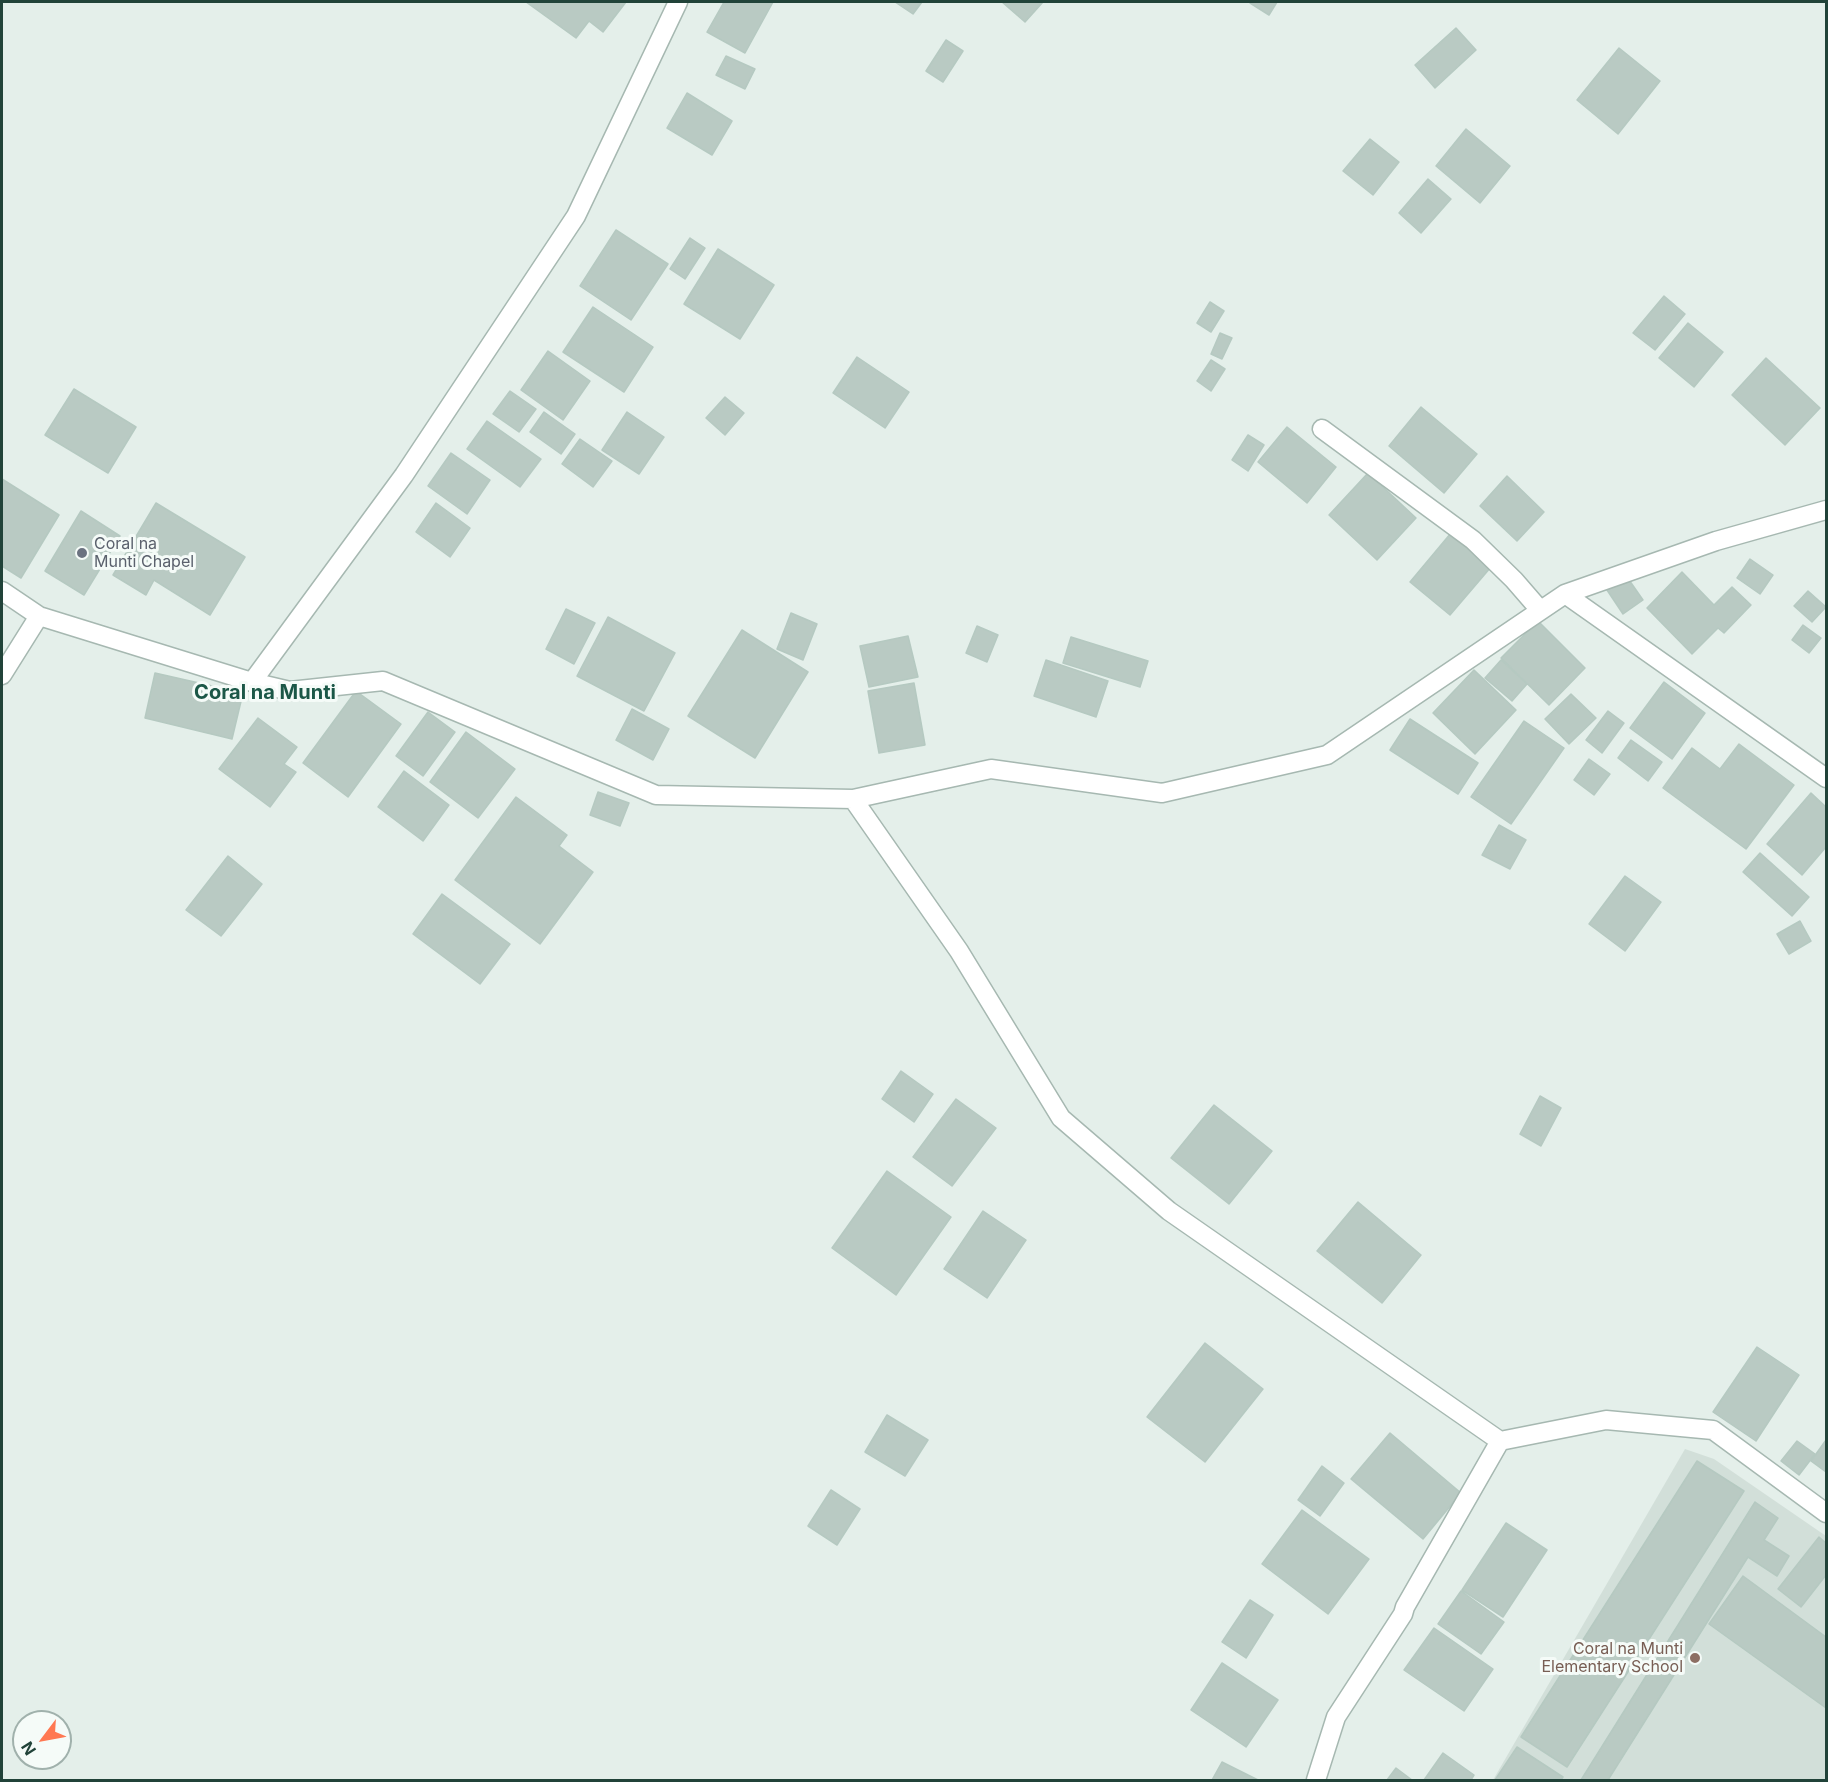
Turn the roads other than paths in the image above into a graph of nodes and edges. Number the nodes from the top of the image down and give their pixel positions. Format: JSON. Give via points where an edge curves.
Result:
{"nodes":[{"id":1,"x":678,"y":2,"type":"edge"},
{"id":2,"x":1322,"y":429,"type":"dead end"},
{"id":3,"x":1827,"y":510,"type":"edge"},
{"id":4,"x":2,"y":591,"type":"edge"},
{"id":5,"x":1565,"y":594,"type":"junction"},
{"id":6,"x":1540,"y":610,"type":"junction"},
{"id":7,"x":39,"y":616,"type":"junction"},
{"id":8,"x":2,"y":675,"type":"edge"},
{"id":9,"x":252,"y":682,"type":"junction"},
{"id":10,"x":1827,"y":778,"type":"edge"},
{"id":11,"x":853,"y":799,"type":"junction"},
{"id":12,"x":1500,"y":1441,"type":"junction"},
{"id":13,"x":1827,"y":1513,"type":"edge"},
{"id":14,"x":1316,"y":1780,"type":"edge"}],
"edges":[{"from":1,"to":9,"type":"street","via":[[576,216],[404,475]]},
{"from":2,"to":6,"type":"street","via":[[1473,540]]},
{"from":3,"to":5,"type":"street","via":[[1716,541]]},
{"from":4,"to":7,"type":"street"},
{"from":5,"to":6,"type":"street"},
{"from":5,"to":10,"type":"street"},
{"from":6,"to":11,"type":"street","via":[[1327,754],[1162,793],[991,769]]},
{"from":7,"to":8,"type":"street"},
{"from":7,"to":9,"type":"street"},
{"from":9,"to":11,"type":"street","via":[[290,690],[383,681],[656,795]]},
{"from":11,"to":12,"type":"street","via":[[958,951],[1062,1118],[1169,1211]]},
{"from":12,"to":13,"type":"street","via":[[1606,1420],[1713,1430]]},
{"from":12,"to":14,"type":"street","via":[[1403,1614],[1336,1718]]}]}
